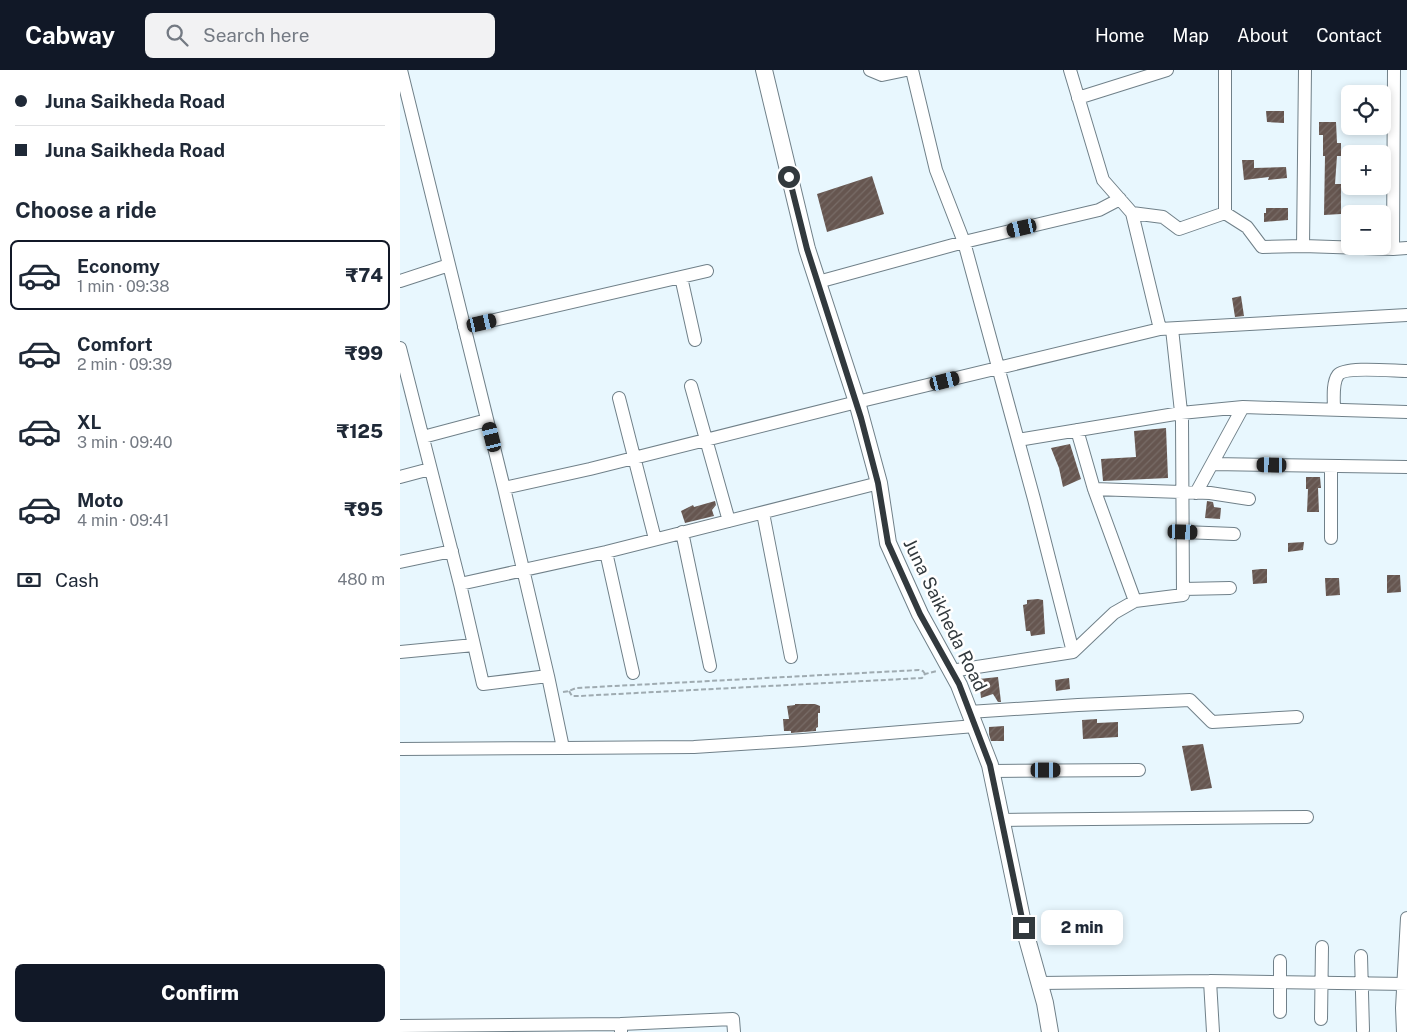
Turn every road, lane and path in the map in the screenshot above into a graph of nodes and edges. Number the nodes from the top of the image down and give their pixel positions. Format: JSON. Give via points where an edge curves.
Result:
{"nodes":[{"id":1,"x":401,"y":70,"type":"edge"},
{"id":2,"x":764,"y":70,"type":"edge"},
{"id":3,"x":870,"y":70,"type":"edge"},
{"id":4,"x":906,"y":70,"type":"edge"},
{"id":5,"x":912,"y":70,"type":"edge"},
{"id":6,"x":1070,"y":70,"type":"edge"},
{"id":7,"x":1167,"y":70,"type":"edge"},
{"id":8,"x":1226,"y":70,"type":"edge"},
{"id":9,"x":1305,"y":70,"type":"edge"},
{"id":10,"x":1394,"y":70,"type":"edge"},
{"id":11,"x":1078,"y":98,"type":"junction"},
{"id":12,"x":1120,"y":199,"type":"junction"},
{"id":13,"x":1132,"y":213,"type":"junction"},
{"id":14,"x":1225,"y":213,"type":"junction"},
{"id":15,"x":964,"y":242,"type":"junction"},
{"id":16,"x":1303,"y":246,"type":"junction"},
{"id":17,"x":1407,"y":248,"type":"edge"},
{"id":18,"x":1394,"y":249,"type":"junction"},
{"id":19,"x":449,"y":265,"type":"junction"},
{"id":20,"x":707,"y":271,"type":"dead end"},
{"id":21,"x":681,"y":277,"type":"junction"},
{"id":22,"x":400,"y":281,"type":"edge"},
{"id":23,"x":818,"y":282,"type":"junction"},
{"id":24,"x":1407,"y":315,"type":"edge"},
{"id":25,"x":464,"y":327,"type":"junction"},
{"id":26,"x":1166,"y":329,"type":"junction"},
{"id":27,"x":694,"y":340,"type":"dead end"},
{"id":28,"x":400,"y":348,"type":"edge"},
{"id":29,"x":998,"y":368,"type":"junction"},
{"id":30,"x":1407,"y":371,"type":"edge"},
{"id":31,"x":691,"y":386,"type":"dead end"},
{"id":32,"x":405,"y":389,"type":"edge"},
{"id":33,"x":619,"y":398,"type":"dead end"},
{"id":34,"x":857,"y":402,"type":"junction"},
{"id":35,"x":1243,"y":408,"type":"junction"},
{"id":36,"x":1334,"y":410,"type":"junction"},
{"id":37,"x":1407,"y":412,"type":"edge"},
{"id":38,"x":1182,"y":413,"type":"junction"},
{"id":39,"x":487,"y":420,"type":"junction"},
{"id":40,"x":1077,"y":430,"type":"junction"},
{"id":41,"x":423,"y":437,"type":"junction"},
{"id":42,"x":706,"y":440,"type":"junction"},
{"id":43,"x":1018,"y":440,"type":"junction"},
{"id":44,"x":634,"y":458,"type":"junction"},
{"id":45,"x":1213,"y":464,"type":"junction"},
{"id":46,"x":1331,"y":466,"type":"junction"},
{"id":47,"x":1407,"y":466,"type":"edge"},
{"id":48,"x":430,"y":469,"type":"junction"},
{"id":49,"x":400,"y":477,"type":"edge"},
{"id":50,"x":878,"y":483,"type":"junction"},
{"id":51,"x":504,"y":488,"type":"junction"},
{"id":52,"x":1094,"y":489,"type":"junction"},
{"id":53,"x":1182,"y":493,"type":"junction"},
{"id":54,"x":1196,"y":493,"type":"junction"},
{"id":55,"x":1249,"y":499,"type":"dead end"},
{"id":56,"x":763,"y":513,"type":"junction"},
{"id":57,"x":729,"y":521,"type":"junction"},
{"id":58,"x":682,"y":532,"type":"junction"},
{"id":59,"x":1183,"y":532,"type":"junction"},
{"id":60,"x":1234,"y":534,"type":"dead end"},
{"id":61,"x":1331,"y":538,"type":"dead end"},
{"id":62,"x":655,"y":539,"type":"junction"},
{"id":63,"x":452,"y":551,"type":"junction"},
{"id":64,"x":606,"y":552,"type":"junction"},
{"id":65,"x":400,"y":562,"type":"edge"},
{"id":66,"x":522,"y":569,"type":"junction"},
{"id":67,"x":460,"y":584,"type":"junction"},
{"id":68,"x":1183,"y":588,"type":"junction"},
{"id":69,"x":1230,"y":588,"type":"dead end"},
{"id":70,"x":1135,"y":601,"type":"junction"},
{"id":71,"x":474,"y":645,"type":"junction"},
{"id":72,"x":400,"y":652,"type":"edge"},
{"id":73,"x":1073,"y":652,"type":"junction"},
{"id":74,"x":791,"y":657,"type":"dead end"},
{"id":75,"x":710,"y":666,"type":"dead end"},
{"id":76,"x":950,"y":669,"type":"junction"},
{"id":77,"x":633,"y":674,"type":"dead end"},
{"id":78,"x":925,"y":674,"type":"junction"},
{"id":79,"x":548,"y":676,"type":"junction"},
{"id":80,"x":569,"y":691,"type":"junction"},
{"id":81,"x":551,"y":693,"type":"junction"},
{"id":82,"x":1297,"y":718,"type":"dead end"},
{"id":83,"x":972,"y":719,"type":"junction"},
{"id":84,"x":400,"y":748,"type":"edge"},
{"id":85,"x":563,"y":748,"type":"junction"},
{"id":86,"x":1139,"y":770,"type":"dead end"},
{"id":87,"x":991,"y":771,"type":"junction"},
{"id":88,"x":1307,"y":817,"type":"dead end"},
{"id":89,"x":1002,"y":820,"type":"junction"},
{"id":90,"x":1407,"y":918,"type":"edge"},
{"id":91,"x":1322,"y":947,"type":"dead end"},
{"id":92,"x":1361,"y":956,"type":"dead end"},
{"id":93,"x":1280,"y":961,"type":"dead end"},
{"id":94,"x":1210,"y":981,"type":"junction"},
{"id":95,"x":1280,"y":982,"type":"junction"},
{"id":96,"x":1321,"y":982,"type":"junction"},
{"id":97,"x":1040,"y":983,"type":"junction"},
{"id":98,"x":1362,"y":983,"type":"junction"},
{"id":99,"x":1405,"y":984,"type":"edge"},
{"id":100,"x":1280,"y":1012,"type":"dead end"},
{"id":101,"x":1321,"y":1019,"type":"dead end"},
{"id":102,"x":400,"y":1026,"type":"edge"},
{"id":103,"x":677,"y":1027,"type":"edge"},
{"id":104,"x":479,"y":1028,"type":"edge"},
{"id":105,"x":621,"y":1028,"type":"edge"},
{"id":106,"x":1363,"y":1030,"type":"dead end"},
{"id":107,"x":734,"y":1032,"type":"edge"},
{"id":108,"x":1050,"y":1032,"type":"edge"},
{"id":109,"x":1213,"y":1032,"type":"edge"},
{"id":110,"x":1403,"y":1032,"type":"edge"}],
"edges":[{"from":1,"to":19,"type":"street"},
{"from":2,"to":23,"type":"main road","name":"Juna Saikheda Road","via":[[807,249]]},
{"from":3,"to":4,"type":"street","via":[[882,75]]},
{"from":5,"to":15,"type":"street","via":[[936,170]]},
{"from":6,"to":11,"type":"street"},
{"from":7,"to":11,"type":"street"},
{"from":8,"to":14,"type":"street"},
{"from":9,"to":16,"type":"street"},
{"from":10,"to":18,"type":"street"},
{"from":11,"to":12,"type":"street","via":[[1103,180]]},
{"from":12,"to":13,"type":"street"},
{"from":12,"to":15,"type":"street","via":[[1098,210]]},
{"from":13,"to":14,"type":"street","via":[[1163,217],[1179,228]]},
{"from":13,"to":26,"type":"street"},
{"from":14,"to":16,"type":"street","via":[[1247,227],[1262,247]]},
{"from":15,"to":23,"type":"street"},
{"from":15,"to":29,"type":"street"},
{"from":16,"to":18,"type":"street"},
{"from":17,"to":18,"type":"street"},
{"from":19,"to":22,"type":"street"},
{"from":19,"to":25,"type":"street"},
{"from":20,"to":21,"type":"street"},
{"from":21,"to":25,"type":"street"},
{"from":21,"to":27,"type":"street"},
{"from":23,"to":34,"type":"main road","name":"Juna Saikheda Road"},
{"from":24,"to":26,"type":"street"},
{"from":25,"to":39,"type":"street"},
{"from":26,"to":29,"type":"street"},
{"from":26,"to":38,"type":"street"},
{"from":28,"to":32,"type":"street"},
{"from":29,"to":34,"type":"street"},
{"from":29,"to":43,"type":"street"},
{"from":30,"to":36,"type":"street","via":[[1342,371],[1336,378]]},
{"from":31,"to":42,"type":"street"},
{"from":32,"to":41,"type":"street"},
{"from":33,"to":44,"type":"street"},
{"from":34,"to":42,"type":"street"},
{"from":34,"to":50,"type":"main road","name":"Juna Saikheda Road"},
{"from":35,"to":36,"type":"street"},
{"from":35,"to":38,"type":"street"},
{"from":35,"to":45,"type":"street"},
{"from":36,"to":37,"type":"street"},
{"from":38,"to":40,"type":"street"},
{"from":38,"to":53,"type":"street"},
{"from":39,"to":41,"type":"street"},
{"from":39,"to":51,"type":"street"},
{"from":40,"to":43,"type":"street"},
{"from":40,"to":52,"type":"street"},
{"from":41,"to":48,"type":"street"},
{"from":42,"to":44,"type":"street"},
{"from":42,"to":57,"type":"street"},
{"from":43,"to":73,"type":"street"},
{"from":44,"to":51,"type":"street"},
{"from":44,"to":62,"type":"street"},
{"from":45,"to":46,"type":"street"},
{"from":45,"to":54,"type":"street"},
{"from":46,"to":47,"type":"street"},
{"from":46,"to":61,"type":"street"},
{"from":48,"to":49,"type":"street"},
{"from":48,"to":63,"type":"street"},
{"from":50,"to":56,"type":"street"},
{"from":50,"to":76,"type":"main road","name":"Juna Saikheda Road","via":[[888,543],[920,614]]},
{"from":51,"to":66,"type":"street"},
{"from":52,"to":53,"type":"street"},
{"from":52,"to":70,"type":"street"},
{"from":53,"to":54,"type":"street"},
{"from":53,"to":59,"type":"street"},
{"from":54,"to":55,"type":"street"},
{"from":56,"to":57,"type":"street"},
{"from":56,"to":74,"type":"street"},
{"from":57,"to":58,"type":"street"},
{"from":58,"to":62,"type":"street"},
{"from":58,"to":75,"type":"street"},
{"from":59,"to":60,"type":"street"},
{"from":59,"to":68,"type":"street"},
{"from":62,"to":64,"type":"street"},
{"from":63,"to":65,"type":"street"},
{"from":63,"to":67,"type":"street"},
{"from":64,"to":66,"type":"street"},
{"from":64,"to":77,"type":"street"},
{"from":66,"to":67,"type":"street"},
{"from":66,"to":79,"type":"street"},
{"from":67,"to":71,"type":"street"},
{"from":68,"to":69,"type":"street"},
{"from":68,"to":70,"type":"street","via":[[1183,595]]},
{"from":70,"to":73,"type":"street","via":[[1114,613]]},
{"from":71,"to":72,"type":"street"},
{"from":71,"to":79,"type":"street","via":[[483,684]]},
{"from":73,"to":76,"type":"street"},
{"from":76,"to":78,"type":"path"},
{"from":76,"to":83,"type":"main road","name":"Juna Saikheda Road"},
{"from":78,"to":80,"type":"path","via":[[919,670],[576,688]]},
{"from":78,"to":80,"type":"path","via":[[922,678],[664,692],[572,696]]},
{"from":79,"to":81,"type":"street"},
{"from":80,"to":81,"type":"path"},
{"from":81,"to":85,"type":"street"},
{"from":82,"to":83,"type":"street","via":[[1212,722],[1190,700],[1078,705]]},
{"from":83,"to":85,"type":"street","via":[[803,740],[694,747]]},
{"from":83,"to":87,"type":"main road","name":"Juna Saikheda Road"},
{"from":84,"to":85,"type":"street"},
{"from":86,"to":87,"type":"street"},
{"from":87,"to":89,"type":"main road","name":"Juna Saikheda Road"},
{"from":88,"to":89,"type":"street"},
{"from":89,"to":97,"type":"main road","name":"Juna Saikheda Road","via":[[1024,928]]},
{"from":90,"to":99,"type":"street"},
{"from":91,"to":96,"type":"street"},
{"from":92,"to":98,"type":"street"},
{"from":93,"to":95,"type":"street"},
{"from":94,"to":95,"type":"street"},
{"from":94,"to":97,"type":"street"},
{"from":94,"to":109,"type":"street"},
{"from":95,"to":96,"type":"street"},
{"from":95,"to":100,"type":"street"},
{"from":96,"to":98,"type":"street"},
{"from":96,"to":101,"type":"street"},
{"from":97,"to":108,"type":"main road","name":"Juna Saikheda Road"},
{"from":98,"to":99,"type":"street"},
{"from":98,"to":106,"type":"street"},
{"from":99,"to":110,"type":"street"},
{"from":102,"to":104,"type":"street"},
{"from":103,"to":105,"type":"street"},
{"from":103,"to":107,"type":"street","via":[[733,1018]]},
{"from":104,"to":105,"type":"street"}]}
